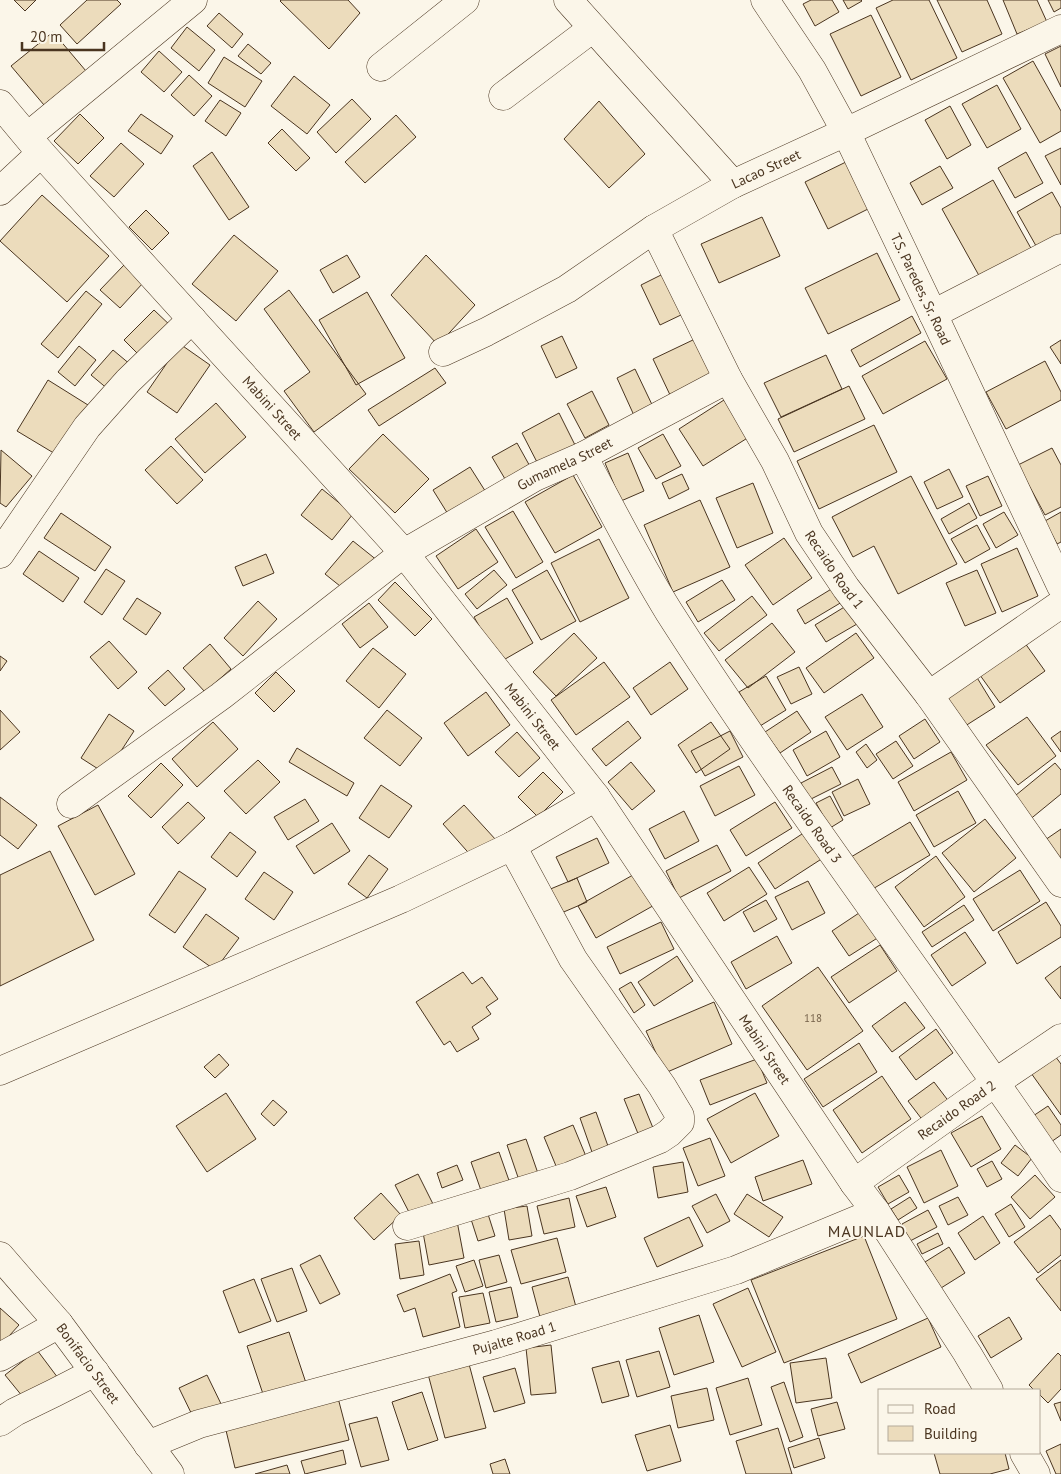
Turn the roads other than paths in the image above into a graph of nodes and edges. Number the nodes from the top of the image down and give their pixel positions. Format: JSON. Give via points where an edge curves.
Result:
{"nodes":[{"id":1,"x":193,"y":0,"type":"edge"},
{"id":2,"x":466,"y":0,"type":"edge"},
{"id":3,"x":568,"y":0,"type":"edge"},
{"id":4,"x":765,"y":0,"type":"edge"},
{"id":5,"x":593,"y":28,"type":"junction"},
{"id":6,"x":1061,"y":29,"type":"edge"},
{"id":7,"x":381,"y":67,"type":"dead end"},
{"id":8,"x":503,"y":96,"type":"dead end"},
{"id":9,"x":0,"y":104,"type":"edge"},
{"id":10,"x":846,"y":132,"type":"junction"},
{"id":11,"x":35,"y":145,"type":"junction"},
{"id":12,"x":733,"y":184,"type":"junction"},
{"id":13,"x":0,"y":191,"type":"edge"},
{"id":14,"x":654,"y":229,"type":"junction"},
{"id":15,"x":1061,"y":248,"type":"edge"},
{"id":16,"x":933,"y":314,"type":"junction"},
{"id":17,"x":192,"y":318,"type":"junction"},
{"id":18,"x":443,"y":352,"type":"dead end"},
{"id":19,"x":728,"y":379,"type":"junction"},
{"id":20,"x":582,"y":456,"type":"junction"},
{"id":21,"x":404,"y":553,"type":"junction"},
{"id":22,"x":0,"y":554,"type":"edge"},
{"id":23,"x":1061,"y":586,"type":"edge"},
{"id":24,"x":1061,"y":604,"type":"edge"},
{"id":25,"x":929,"y":695,"type":"junction"},
{"id":26,"x":596,"y":797,"type":"junction"},
{"id":27,"x":71,"y":804,"type":"dead end"},
{"id":28,"x":512,"y":846,"type":"junction"},
{"id":29,"x":1061,"y":883,"type":"edge"},
{"id":30,"x":1061,"y":1038,"type":"edge"},
{"id":31,"x":0,"y":1071,"type":"edge"},
{"id":32,"x":996,"y":1082,"type":"junction"},
{"id":33,"x":1061,"y":1178,"type":"edge"},
{"id":34,"x":854,"y":1183,"type":"junction"},
{"id":35,"x":876,"y":1212,"type":"junction"},
{"id":36,"x":407,"y":1226,"type":"dead end"},
{"id":37,"x":0,"y":1256,"type":"edge"},
{"id":38,"x":59,"y":1324,"type":"junction"},
{"id":39,"x":0,"y":1357,"type":"edge"},
{"id":40,"x":95,"y":1372,"type":"junction"},
{"id":41,"x":988,"y":1389,"type":"edge"},
{"id":42,"x":0,"y":1422,"type":"edge"},
{"id":43,"x":148,"y":1445,"type":"junction"},
{"id":44,"x":1025,"y":1454,"type":"edge"},
{"id":45,"x":170,"y":1474,"type":"edge"},
{"id":46,"x":1036,"y":1474,"type":"edge"}],
"edges":[{"from":1,"to":11,"type":"street"},
{"from":2,"to":7,"type":"street"},
{"from":3,"to":5,"type":"street"},
{"from":4,"to":10,"type":"street","name":"T.S. Paredes, Sr. Road","via":[[812,70]]},
{"from":5,"to":8,"type":"street"},
{"from":5,"to":12,"type":"street"},
{"from":6,"to":10,"type":"street","name":"Lacao Street"},
{"from":9,"to":11,"type":"street","name":"Mabini Street"},
{"from":10,"to":12,"type":"street","name":"Lacao Street"},
{"from":10,"to":16,"type":"street","name":"T.S. Paredes, Sr. Road"},
{"from":11,"to":13,"type":"street"},
{"from":11,"to":17,"type":"street","name":"Mabini Street"},
{"from":12,"to":14,"type":"street","name":"Lacao Street"},
{"from":14,"to":18,"type":"street","name":"Lacao Street","via":[[567,289]]},
{"from":14,"to":19,"type":"street","name":"Recaido Road 1"},
{"from":15,"to":16,"type":"street"},
{"from":16,"to":23,"type":"street","name":"T.S. Paredes, Sr. Road"},
{"from":17,"to":21,"type":"street","name":"Mabini Street"},
{"from":17,"to":22,"type":"street","via":[[128,381],[87,428]]},
{"from":19,"to":20,"type":"street","name":"Gumamela Street"},
{"from":19,"to":25,"type":"street","name":"Recaido Road 1","via":[[775,461],[809,533],[846,588]]},
{"from":20,"to":21,"type":"street","name":"Gumamela Street","via":[[535,477]]},
{"from":20,"to":32,"type":"street","name":"Recaido Road 3","via":[[669,611],[724,696]]},
{"from":21,"to":26,"type":"street","name":"Mabini Street"},
{"from":21,"to":27,"type":"street","name":"Gumamela Street","via":[[221,696]]},
{"from":24,"to":25,"type":"street"},
{"from":25,"to":29,"type":"street","name":"Recaido Road 1"},
{"from":26,"to":28,"type":"street"},
{"from":26,"to":34,"type":"street","name":"Mabini Street"},
{"from":28,"to":31,"type":"street","via":[[401,899]]},
{"from":28,"to":36,"type":"street","via":[[573,959],[662,1086],[680,1116],[680,1122],[660,1139],[570,1176]]},
{"from":30,"to":32,"type":"street","name":"Recaido Road 2"},
{"from":32,"to":33,"type":"street","name":"Recaido Road 3"},
{"from":32,"to":34,"type":"street","name":"Recaido Road 2"},
{"from":34,"to":35,"type":"street","name":"Mabini Street"},
{"from":35,"to":41,"type":"street","name":"Mabini Street"},
{"from":35,"to":43,"type":"street","name":"Pujalte Road 1","via":[[720,1275],[496,1344],[199,1424]]},
{"from":37,"to":38,"type":"street","name":"Bonifacio Street"},
{"from":38,"to":39,"type":"street"},
{"from":38,"to":40,"type":"street","name":"Bonifacio Street"},
{"from":40,"to":42,"type":"street"},
{"from":40,"to":43,"type":"street","name":"Bonifacio Street"},
{"from":43,"to":45,"type":"street","name":"Bonifacio Street"},
{"from":44,"to":46,"type":"street"}]}
